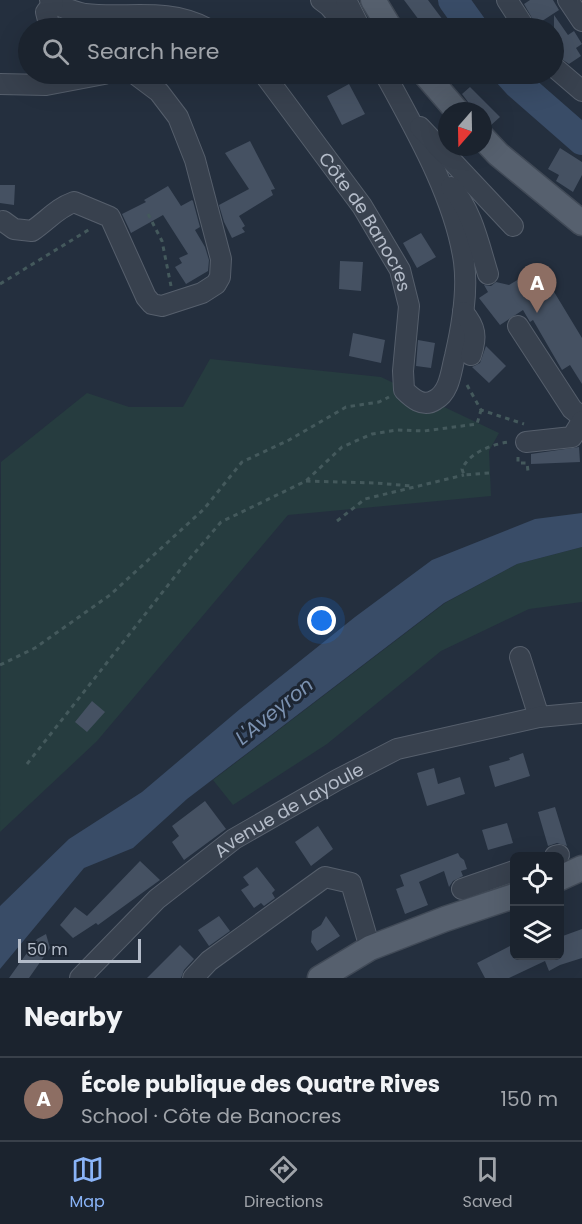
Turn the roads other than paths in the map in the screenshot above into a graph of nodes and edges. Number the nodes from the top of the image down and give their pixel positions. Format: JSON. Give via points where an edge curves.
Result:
{"nodes":[{"id":1,"x":321,"y":0,"type":"edge"},
{"id":2,"x":346,"y":0,"type":"edge"},
{"id":3,"x":373,"y":0,"type":"edge"},
{"id":4,"x":507,"y":0,"type":"edge"},
{"id":5,"x":568,"y":0,"type":"edge"},
{"id":6,"x":52,"y":2,"type":"edge"},
{"id":7,"x":48,"y":18,"type":"edge"},
{"id":8,"x":174,"y":18,"type":"edge"},
{"id":9,"x":340,"y":18,"type":"edge"},
{"id":10,"x":355,"y":18,"type":"edge"},
{"id":11,"x":384,"y":18,"type":"edge"},
{"id":12,"x":519,"y":18,"type":"edge"},
{"id":13,"x":582,"y":21,"type":"edge"},
{"id":14,"x":564,"y":76,"type":"edge"},
{"id":15,"x":0,"y":84,"type":"edge"},
{"id":16,"x":51,"y":84,"type":"edge"},
{"id":17,"x":148,"y":84,"type":"edge"},
{"id":18,"x":271,"y":84,"type":"edge"},
{"id":19,"x":390,"y":84,"type":"edge"},
{"id":20,"x":434,"y":84,"type":"edge"},
{"id":21,"x":582,"y":91,"type":"edge"},
{"id":22,"x":449,"y":102,"type":"edge"},
{"id":23,"x":411,"y":122,"type":"junction"},
{"id":24,"x":492,"y":148,"type":"edge"},
{"id":25,"x":438,"y":179,"type":"junction"},
{"id":26,"x":3,"y":221,"type":"dead end"},
{"id":27,"x":582,"y":223,"type":"edge"},
{"id":28,"x":513,"y":226,"type":"dead end"},
{"id":29,"x":488,"y":274,"type":"dead end"},
{"id":30,"x":463,"y":312,"type":"junction"},
{"id":31,"x":518,"y":326,"type":"dead end"},
{"id":32,"x":471,"y":355,"type":"dead end"},
{"id":33,"x":579,"y":412,"type":"edge"},
{"id":34,"x":525,"y":433,"type":"road end"},
{"id":35,"x":520,"y":657,"type":"dead end"},
{"id":36,"x":582,"y":713,"type":"edge"},
{"id":37,"x":539,"y":717,"type":"junction"},
{"id":38,"x":564,"y":864,"type":"edge"},
{"id":39,"x":582,"y":868,"type":"edge"},
{"id":40,"x":510,"y":874,"type":"edge"},
{"id":41,"x":462,"y":889,"type":"dead end"},
{"id":42,"x":510,"y":897,"type":"edge"},
{"id":43,"x":370,"y":948,"type":"junction"},
{"id":44,"x":80,"y":978,"type":"edge"},
{"id":45,"x":193,"y":978,"type":"edge"},
{"id":46,"x":320,"y":978,"type":"edge"}],
"edges":[{"from":1,"to":9,"type":"street"},
{"from":2,"to":10,"type":"street"},
{"from":3,"to":11,"type":"main road"},
{"from":4,"to":12,"type":"street"},
{"from":5,"to":13,"type":"street"},
{"from":6,"to":7,"type":"street","via":[[46,12]]},
{"from":6,"to":8,"type":"street","via":[[84,14],[158,14]]},
{"from":14,"to":21,"type":"street"},
{"from":15,"to":16,"type":"street"},
{"from":17,"to":26,"type":"street","via":[[178,117],[195,160],[221,259],[216,284],[177,302],[152,304],[110,217],[74,202],[61,206],[32,231],[14,229]]},
{"from":18,"to":30,"type":"street","name":"Côte de Banocres","via":[[362,206],[400,270],[409,306],[404,390],[413,400],[435,401],[447,389]]},
{"from":19,"to":23,"type":"street"},
{"from":20,"to":22,"type":"main road"},
{"from":23,"to":25,"type":"street"},
{"from":23,"to":28,"type":"street","via":[[419,125]]},
{"from":24,"to":27,"type":"main road"},
{"from":25,"to":29,"type":"street","via":[[457,193],[472,222]]},
{"from":25,"to":30,"type":"street","via":[[451,209],[464,261]]},
{"from":30,"to":32,"type":"street","via":[[471,320],[476,340]]},
{"from":31,"to":33,"type":"street"},
{"from":33,"to":34,"type":"street","via":[[572,437]]},
{"from":35,"to":37,"type":"street"},
{"from":36,"to":37,"type":"street","name":"Avenue de Layoule"},
{"from":37,"to":44,"type":"street","name":"Avenue de Layoule","via":[[397,749],[327,786],[225,845],[157,899]]},
{"from":38,"to":39,"type":"main road"},
{"from":40,"to":41,"type":"street"},
{"from":42,"to":43,"type":"main road"},
{"from":43,"to":45,"type":"street","via":[[351,884],[325,877],[209,961]]},
{"from":43,"to":46,"type":"main road"}]}
